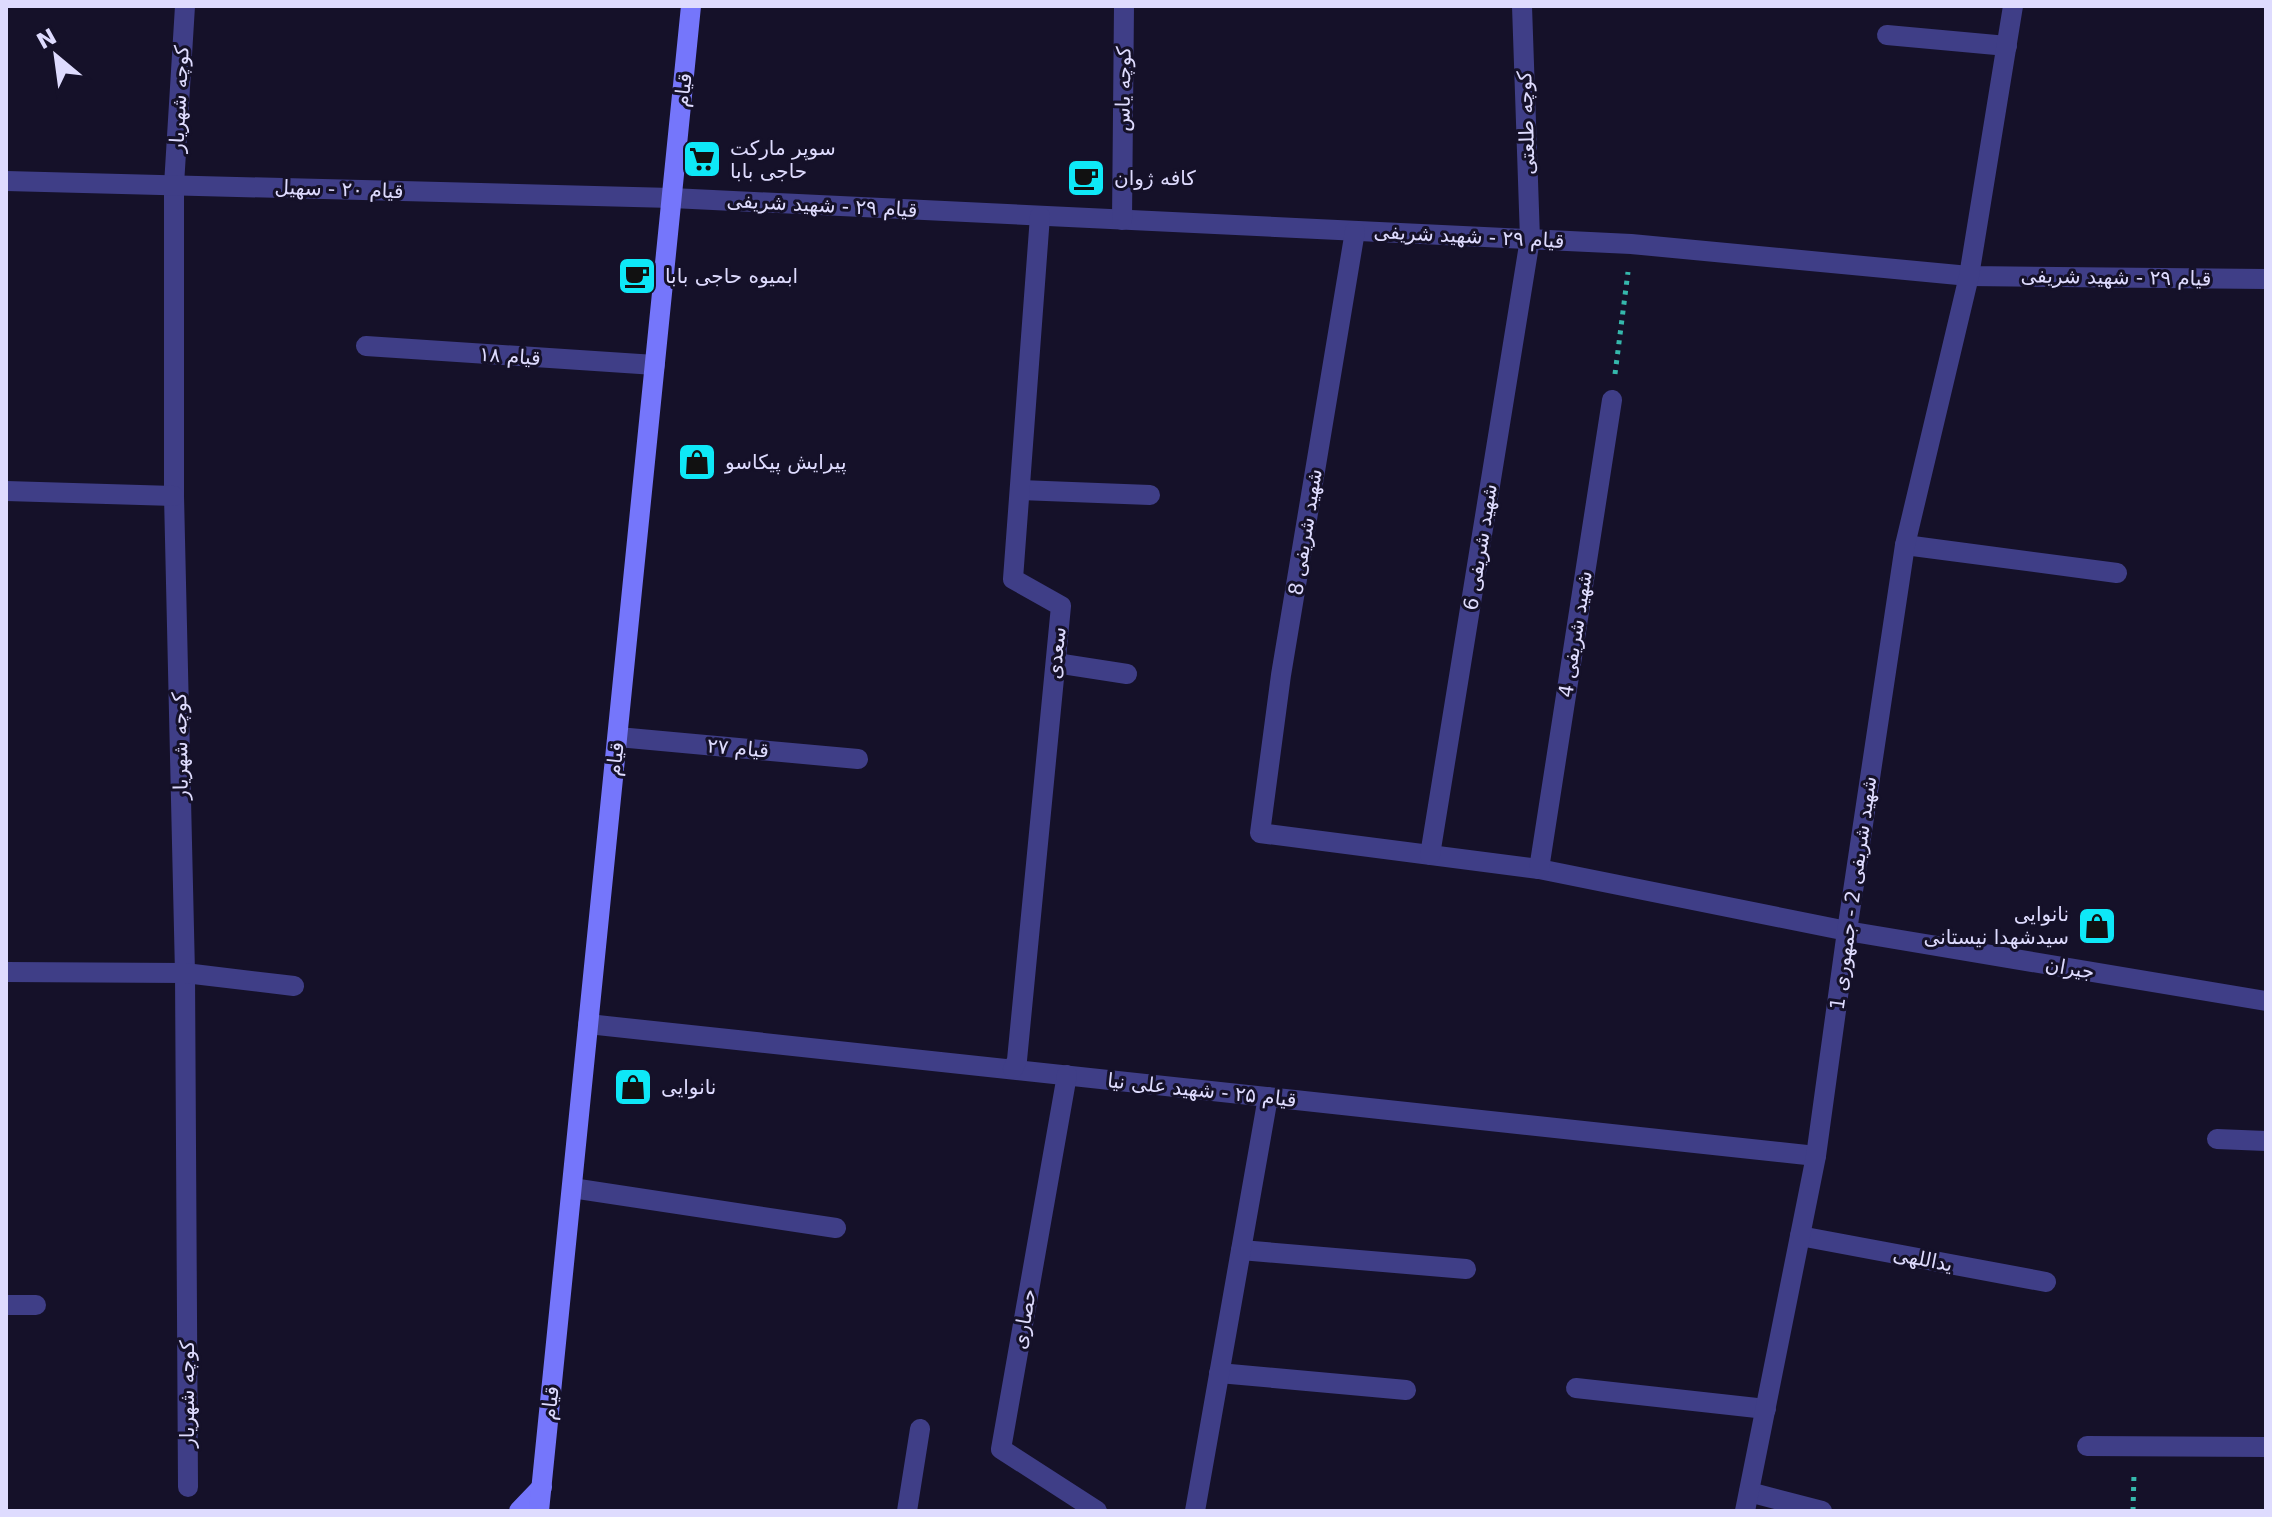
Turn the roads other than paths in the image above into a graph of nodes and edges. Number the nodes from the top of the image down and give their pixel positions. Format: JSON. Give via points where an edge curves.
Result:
{"nodes":[{"id":1,"x":185,"y":6,"type":"edge"},
{"id":2,"x":691,"y":6,"type":"edge"},
{"id":3,"x":1124,"y":6,"type":"edge"},
{"id":4,"x":1522,"y":6,"type":"edge"},
{"id":5,"x":2013,"y":6,"type":"edge"},
{"id":6,"x":1887,"y":35,"type":"dead end"},
{"id":7,"x":2007,"y":46,"type":"junction"},
{"id":8,"x":6,"y":181,"type":"edge"},
{"id":9,"x":174,"y":185,"type":"junction"},
{"id":10,"x":672,"y":198,"type":"junction"},
{"id":11,"x":1040,"y":216,"type":"junction"},
{"id":12,"x":1122,"y":220,"type":"junction"},
{"id":13,"x":1355,"y":231,"type":"junction"},
{"id":14,"x":1530,"y":239,"type":"junction"},
{"id":15,"x":1969,"y":276,"type":"junction"},
{"id":16,"x":2266,"y":279,"type":"edge"},
{"id":17,"x":366,"y":346,"type":"dead end"},
{"id":18,"x":655,"y":365,"type":"junction"},
{"id":19,"x":1612,"y":400,"type":"road end"},
{"id":20,"x":1020,"y":490,"type":"junction"},
{"id":21,"x":6,"y":491,"type":"edge"},
{"id":22,"x":1150,"y":495,"type":"dead end"},
{"id":23,"x":174,"y":496,"type":"junction"},
{"id":24,"x":1905,"y":545,"type":"junction"},
{"id":25,"x":2117,"y":573,"type":"dead end"},
{"id":26,"x":1056,"y":663,"type":"junction"},
{"id":27,"x":1127,"y":674,"type":"dead end"},
{"id":28,"x":618,"y":737,"type":"junction"},
{"id":29,"x":858,"y":759,"type":"dead end"},
{"id":30,"x":1260,"y":833,"type":"joint"},
{"id":31,"x":1430,"y":855,"type":"junction"},
{"id":32,"x":1539,"y":869,"type":"junction"},
{"id":33,"x":1847,"y":931,"type":"junction"},
{"id":34,"x":6,"y":972,"type":"edge"},
{"id":35,"x":185,"y":973,"type":"junction"},
{"id":36,"x":294,"y":986,"type":"dead end"},
{"id":37,"x":2266,"y":1001,"type":"edge"},
{"id":38,"x":588,"y":1024,"type":"junction"},
{"id":39,"x":1013,"y":1069,"type":"junction"},
{"id":40,"x":1067,"y":1075,"type":"junction"},
{"id":41,"x":1268,"y":1097,"type":"junction"},
{"id":42,"x":2217,"y":1139,"type":"dead end"},
{"id":43,"x":2266,"y":1141,"type":"edge"},
{"id":44,"x":1816,"y":1156,"type":"junction"},
{"id":45,"x":572,"y":1188,"type":"junction"},
{"id":46,"x":836,"y":1228,"type":"dead end"},
{"id":47,"x":1800,"y":1236,"type":"junction"},
{"id":48,"x":1241,"y":1250,"type":"junction"},
{"id":49,"x":1466,"y":1269,"type":"dead end"},
{"id":50,"x":2046,"y":1282,"type":"dead end"},
{"id":51,"x":6,"y":1305,"type":"edge"},
{"id":52,"x":36,"y":1305,"type":"dead end"},
{"id":53,"x":1219,"y":1373,"type":"junction"},
{"id":54,"x":1576,"y":1388,"type":"dead end"},
{"id":55,"x":1406,"y":1390,"type":"dead end"},
{"id":56,"x":1766,"y":1409,"type":"junction"},
{"id":57,"x":920,"y":1429,"type":"dead end"},
{"id":58,"x":2087,"y":1446,"type":"dead end"},
{"id":59,"x":2266,"y":1447,"type":"edge"},
{"id":60,"x":188,"y":1487,"type":"dead end"},
{"id":61,"x":542,"y":1487,"type":"junction"},
{"id":62,"x":1747,"y":1502,"type":"edge"},
{"id":63,"x":519,"y":1511,"type":"edge"},
{"id":64,"x":539,"y":1511,"type":"edge"},
{"id":65,"x":907,"y":1511,"type":"edge"},
{"id":66,"x":1097,"y":1511,"type":"edge"},
{"id":67,"x":1195,"y":1511,"type":"edge"},
{"id":68,"x":1822,"y":1511,"type":"edge"}],
"edges":[{"from":1,"to":9,"type":"street","name":"کوچه شهریار"},
{"from":2,"to":10,"type":"main road","name":"قیام"},
{"from":3,"to":12,"type":"street","name":"کوچه یاس"},
{"from":4,"to":14,"type":"street","name":"کوچه طلعتی"},
{"from":5,"to":7,"type":"street","name":"شهید شریفی 2 - جمهوری 1"},
{"from":6,"to":7,"type":"street"},
{"from":7,"to":15,"type":"street","name":"شهید شریفی 2 - جمهوری 1"},
{"from":8,"to":9,"type":"street","name":"قیام ۲۰ - سهیل"},
{"from":9,"to":10,"type":"street","name":"قیام ۲۰ - سهیل"},
{"from":9,"to":23,"type":"street","name":"کوچه شهریار"},
{"from":10,"to":11,"type":"street","name":"قیام ۲۹ - شهید شریفی"},
{"from":10,"to":18,"type":"main road","name":"قیام"},
{"from":11,"to":12,"type":"street","name":"قیام ۲۹ - شهید شریفی"},
{"from":11,"to":20,"type":"street","name":"سعدی"},
{"from":12,"to":13,"type":"street","name":"قیام ۲۹ - شهید شریفی"},
{"from":13,"to":14,"type":"street","name":"قیام ۲۹ - شهید شریفی"},
{"from":13,"to":30,"type":"street","name":"شهید شریفی 8"},
{"from":14,"to":15,"type":"street","name":"قیام ۲۹ - شهید شریفی"},
{"from":14,"to":31,"type":"street","name":"شهید شریفی 6"},
{"from":15,"to":16,"type":"street","name":"قیام ۲۹ - شهید شریفی"},
{"from":15,"to":24,"type":"street","name":"شهید شریفی 2 - جمهوری 1"},
{"from":17,"to":18,"type":"street","name":"قیام ۱۸"},
{"from":18,"to":28,"type":"main road","name":"قیام"},
{"from":19,"to":32,"type":"street","name":"شهید شریفی 4"},
{"from":20,"to":22,"type":"street"},
{"from":20,"to":26,"type":"street","name":"سعدی","via":[[1013,579],[1061,606]]},
{"from":21,"to":23,"type":"street"},
{"from":23,"to":35,"type":"street","name":"کوچه شهریار"},
{"from":24,"to":25,"type":"street"},
{"from":24,"to":33,"type":"street","name":"شهید شریفی 2 - جمهوری 1"},
{"from":26,"to":27,"type":"street"},
{"from":26,"to":39,"type":"street","name":"سعدی"},
{"from":28,"to":29,"type":"street","name":"قیام ۲۷"},
{"from":28,"to":38,"type":"main road","name":"قیام"},
{"from":30,"to":31,"type":"street","name":"جیران"},
{"from":31,"to":32,"type":"street","name":"جیران"},
{"from":32,"to":33,"type":"street","name":"جیران"},
{"from":33,"to":37,"type":"street","name":"جیران"},
{"from":33,"to":44,"type":"street","name":"شهید شریفی 2 - جمهوری 1"},
{"from":34,"to":35,"type":"street"},
{"from":35,"to":36,"type":"street"},
{"from":35,"to":60,"type":"street","name":"کوچه شهریار"},
{"from":38,"to":39,"type":"street","name":"قیام ۲۵ - شهید علی نیا"},
{"from":38,"to":45,"type":"main road","name":"قیام"},
{"from":39,"to":40,"type":"street","name":"قیام ۲۵ - شهید علی نیا"},
{"from":40,"to":41,"type":"street","name":"قیام ۲۵ - شهید علی نیا"},
{"from":40,"to":66,"type":"street","name":"حصاری","via":[[1001,1449]]},
{"from":41,"to":44,"type":"street","name":"قیام ۲۵ - شهید علی نیا"},
{"from":41,"to":48,"type":"street"},
{"from":42,"to":43,"type":"street"},
{"from":44,"to":47,"type":"street","name":"شهید شریفی 2 - جمهوری 1"},
{"from":45,"to":46,"type":"street"},
{"from":45,"to":61,"type":"main road","name":"قیام"},
{"from":47,"to":50,"type":"street","name":"یداللهی"},
{"from":47,"to":56,"type":"street","name":"شهید شریفی 2 - جمهوری 1"},
{"from":48,"to":49,"type":"street"},
{"from":48,"to":53,"type":"street"},
{"from":51,"to":52,"type":"street"},
{"from":53,"to":55,"type":"street"},
{"from":53,"to":67,"type":"street"},
{"from":54,"to":56,"type":"street"},
{"from":56,"to":62,"type":"street","name":"شهید شریفی 2 - جمهوری 1"},
{"from":57,"to":65,"type":"street"},
{"from":58,"to":59,"type":"street"},
{"from":61,"to":63,"type":"main road"},
{"from":61,"to":64,"type":"main road","name":"قیام"},
{"from":62,"to":68,"type":"street"}]}
